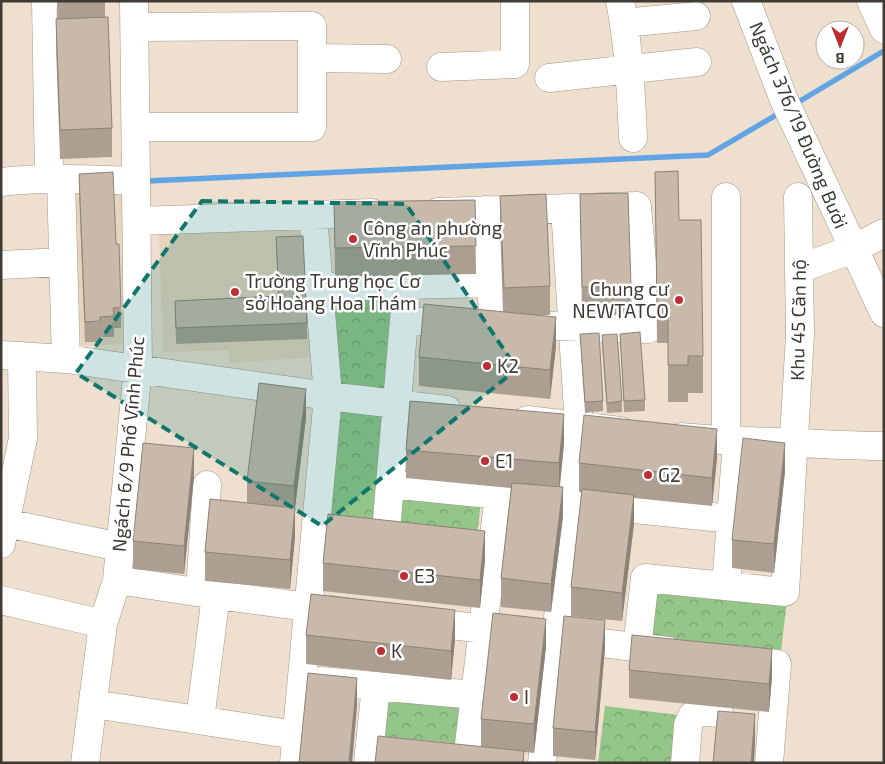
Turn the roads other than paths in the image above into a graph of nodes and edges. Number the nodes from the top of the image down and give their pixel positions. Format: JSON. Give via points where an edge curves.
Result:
{"nodes":[{"id":1,"x":46,"y":1,"type":"edge"},
{"id":2,"x":515,"y":1,"type":"edge"},
{"id":3,"x":746,"y":1,"type":"edge"},
{"id":4,"x":870,"y":1,"type":"edge"},
{"id":5,"x":622,"y":12,"type":"edge"},
{"id":6,"x":134,"y":14,"type":"edge"},
{"id":7,"x":696,"y":16,"type":"dead end"},
{"id":8,"x":884,"y":29,"type":"edge"},
{"id":9,"x":312,"y":58,"type":"junction"},
{"id":10,"x":387,"y":59,"type":"dead end"},
{"id":11,"x":697,"y":62,"type":"dead end"},
{"id":12,"x":442,"y":67,"type":"dead end"},
{"id":13,"x":630,"y":68,"type":"junction"},
{"id":14,"x":549,"y":78,"type":"dead end"},
{"id":15,"x":136,"y":127,"type":"junction"},
{"id":16,"x":633,"y":138,"type":"dead end"},
{"id":17,"x":55,"y":179,"type":"junction"},
{"id":18,"x":136,"y":181,"type":"junction"},
{"id":19,"x":1,"y":182,"type":"edge"},
{"id":20,"x":726,"y":197,"type":"dead end"},
{"id":21,"x":798,"y":197,"type":"dead end"},
{"id":22,"x":565,"y":208,"type":"junction"},
{"id":23,"x":486,"y":210,"type":"junction"},
{"id":24,"x":313,"y":215,"type":"junction"},
{"id":25,"x":137,"y":221,"type":"junction"},
{"id":26,"x":884,"y":233,"type":"edge"},
{"id":27,"x":853,"y":249,"type":"junction"},
{"id":28,"x":63,"y":262,"type":"junction"},
{"id":29,"x":707,"y":262,"type":"dead end"},
{"id":30,"x":1,"y":265,"type":"edge"},
{"id":31,"x":799,"y":269,"type":"junction"},
{"id":32,"x":491,"y":282,"type":"junction"},
{"id":33,"x":407,"y":285,"type":"junction"},
{"id":34,"x":318,"y":287,"type":"junction"},
{"id":35,"x":884,"y":313,"type":"edge"},
{"id":36,"x":404,"y":321,"type":"junction"},
{"id":37,"x":494,"y":324,"type":"junction"},
{"id":38,"x":573,"y":327,"type":"junction"},
{"id":39,"x":12,"y":356,"type":"edge"},
{"id":40,"x":66,"y":359,"type":"junction"},
{"id":41,"x":138,"y":368,"type":"junction"},
{"id":42,"x":328,"y":396,"type":"junction"},
{"id":43,"x":397,"y":404,"type":"junction"},
{"id":44,"x":467,"y":413,"type":"edge"},
{"id":45,"x":504,"y":417,"type":"edge"},
{"id":46,"x":579,"y":426,"type":"junction"},
{"id":47,"x":725,"y":441,"type":"junction"},
{"id":48,"x":795,"y":443,"type":"junction"},
{"id":49,"x":884,"y":446,"type":"edge"},
{"id":50,"x":390,"y":484,"type":"junction"},
{"id":51,"x":208,"y":485,"type":"dead end"},
{"id":52,"x":499,"y":495,"type":"junction"},
{"id":53,"x":571,"y":502,"type":"junction"},
{"id":54,"x":732,"y":519,"type":"junction"},
{"id":55,"x":3,"y":530,"type":"edge"},
{"id":56,"x":361,"y":541,"type":"junction"},
{"id":57,"x":120,"y":547,"type":"junction"},
{"id":58,"x":117,"y":580,"type":"junction"},
{"id":59,"x":726,"y":586,"type":"junction"},
{"id":60,"x":208,"y":594,"type":"junction"},
{"id":61,"x":1,"y":600,"type":"edge"},
{"id":62,"x":308,"y":607,"type":"junction"},
{"id":63,"x":366,"y":614,"type":"edge"},
{"id":64,"x":396,"y":618,"type":"edge"},
{"id":65,"x":103,"y":624,"type":"junction"},
{"id":66,"x":483,"y":628,"type":"junction"},
{"id":67,"x":556,"y":638,"type":"junction"},
{"id":68,"x":637,"y":648,"type":"junction"},
{"id":69,"x":302,"y":679,"type":"junction"},
{"id":70,"x":376,"y":686,"type":"junction"},
{"id":71,"x":474,"y":696,"type":"junction"},
{"id":72,"x":93,"y":704,"type":"junction"},
{"id":73,"x":719,"y":713,"type":"edge"},
{"id":74,"x":200,"y":720,"type":"junction"},
{"id":75,"x":296,"y":735,"type":"junction"},
{"id":76,"x":369,"y":757,"type":"edge"},
{"id":77,"x":458,"y":760,"type":"edge"},
{"id":78,"x":85,"y":763,"type":"edge"},
{"id":79,"x":294,"y":763,"type":"edge"},
{"id":80,"x":542,"y":763,"type":"edge"},
{"id":81,"x":685,"y":763,"type":"edge"},
{"id":82,"x":769,"y":763,"type":"edge"}],
"edges":[{"from":1,"to":17,"type":"street"},
{"from":2,"to":12,"type":"street","via":[[515,64]]},
{"from":3,"to":27,"type":"street","name":"Ngách 376/19 Đường Bưởi","via":[[784,100]]},
{"from":4,"to":8,"type":"street"},
{"from":5,"to":7,"type":"street"},
{"from":5,"to":13,"type":"street"},
{"from":6,"to":9,"type":"street","via":[[312,26]]},
{"from":6,"to":15,"type":"street","name":"Ngách 6/9 Phố Vĩnh Phúc"},
{"from":9,"to":10,"type":"street"},
{"from":9,"to":15,"type":"street","via":[[312,127]]},
{"from":11,"to":13,"type":"street"},
{"from":13,"to":14,"type":"street"},
{"from":13,"to":16,"type":"street"},
{"from":15,"to":18,"type":"street","name":"Ngách 6/9 Phố Vĩnh Phúc"},
{"from":17,"to":18,"type":"street"},
{"from":17,"to":19,"type":"street"},
{"from":17,"to":28,"type":"street"},
{"from":18,"to":25,"type":"street","name":"Ngách 6/9 Phố Vĩnh Phúc"},
{"from":20,"to":47,"type":"street"},
{"from":21,"to":31,"type":"street","name":"Khu 45 Căn hộ"},
{"from":22,"to":23,"type":"street"},
{"from":22,"to":38,"type":"street"},
{"from":22,"to":38,"type":"street","via":[[637,206],[648,329]]},
{"from":23,"to":24,"type":"street"},
{"from":23,"to":32,"type":"street"},
{"from":24,"to":25,"type":"street"},
{"from":24,"to":34,"type":"street"},
{"from":25,"to":41,"type":"street","name":"Ngách 6/9 Phố Vĩnh Phúc"},
{"from":26,"to":27,"type":"street"},
{"from":27,"to":31,"type":"street"},
{"from":27,"to":35,"type":"street","name":"Ngách 376/19 Đường Bưởi"},
{"from":28,"to":30,"type":"street"},
{"from":28,"to":40,"type":"street"},
{"from":29,"to":47,"type":"street"},
{"from":31,"to":48,"type":"street","name":"Khu 45 Căn hộ"},
{"from":32,"to":33,"type":"street"},
{"from":32,"to":37,"type":"street"},
{"from":33,"to":34,"type":"street"},
{"from":33,"to":36,"type":"street"},
{"from":34,"to":42,"type":"street"},
{"from":36,"to":37,"type":"street"},
{"from":36,"to":43,"type":"street"},
{"from":37,"to":38,"type":"street"},
{"from":38,"to":46,"type":"street"},
{"from":39,"to":40,"type":"street"},
{"from":39,"to":55,"type":"street","via":[[23,438]]},
{"from":40,"to":41,"type":"street"},
{"from":41,"to":42,"type":"street"},
{"from":41,"to":57,"type":"street","name":"Ngách 6/9 Phố Vĩnh Phúc"},
{"from":42,"to":43,"type":"street"},
{"from":42,"to":56,"type":"street"},
{"from":43,"to":44,"type":"street"},
{"from":43,"to":50,"type":"street"},
{"from":45,"to":46,"type":"street"},
{"from":46,"to":47,"type":"street"},
{"from":46,"to":53,"type":"street"},
{"from":47,"to":48,"type":"street"},
{"from":47,"to":54,"type":"street"},
{"from":48,"to":49,"type":"street"},
{"from":48,"to":59,"type":"street","name":"Khu 45 Căn hộ","via":[[786,592]]},
{"from":50,"to":52,"type":"street"},
{"from":50,"to":56,"type":"street"},
{"from":51,"to":60,"type":"street"},
{"from":52,"to":53,"type":"street"},
{"from":52,"to":66,"type":"street","via":[[482,556]]},
{"from":53,"to":54,"type":"street"},
{"from":53,"to":67,"type":"street"},
{"from":54,"to":59,"type":"street"},
{"from":55,"to":57,"type":"street"},
{"from":56,"to":62,"type":"street"},
{"from":57,"to":58,"type":"street","name":"Ngách 6/9 Phố Vĩnh Phúc"},
{"from":58,"to":60,"type":"street"},
{"from":58,"to":65,"type":"street","name":"Ngách 6/9 Phố Vĩnh Phúc"},
{"from":59,"to":68,"type":"street","via":[[645,578]]},
{"from":60,"to":62,"type":"street"},
{"from":60,"to":74,"type":"street"},
{"from":61,"to":65,"type":"street"},
{"from":62,"to":63,"type":"street"},
{"from":62,"to":69,"type":"street"},
{"from":64,"to":66,"type":"street"},
{"from":65,"to":72,"type":"street","name":"Ngách 6/9 Phố Vĩnh Phúc"},
{"from":66,"to":67,"type":"street"},
{"from":66,"to":71,"type":"street"},
{"from":67,"to":68,"type":"street"},
{"from":67,"to":80,"type":"street"},
{"from":68,"to":82,"type":"street","via":[[777,664]]},
{"from":69,"to":70,"type":"street"},
{"from":69,"to":75,"type":"street"},
{"from":70,"to":71,"type":"street"},
{"from":70,"to":76,"type":"street"},
{"from":71,"to":77,"type":"street"},
{"from":72,"to":74,"type":"street"},
{"from":72,"to":78,"type":"street","name":"Ngách 6/9 Phố Vĩnh Phúc"},
{"from":73,"to":81,"type":"street","via":[[698,711],[692,716],[688,725]]},
{"from":74,"to":75,"type":"street"},
{"from":75,"to":79,"type":"street"},
{"from":76,"to":77,"type":"street"}]}
